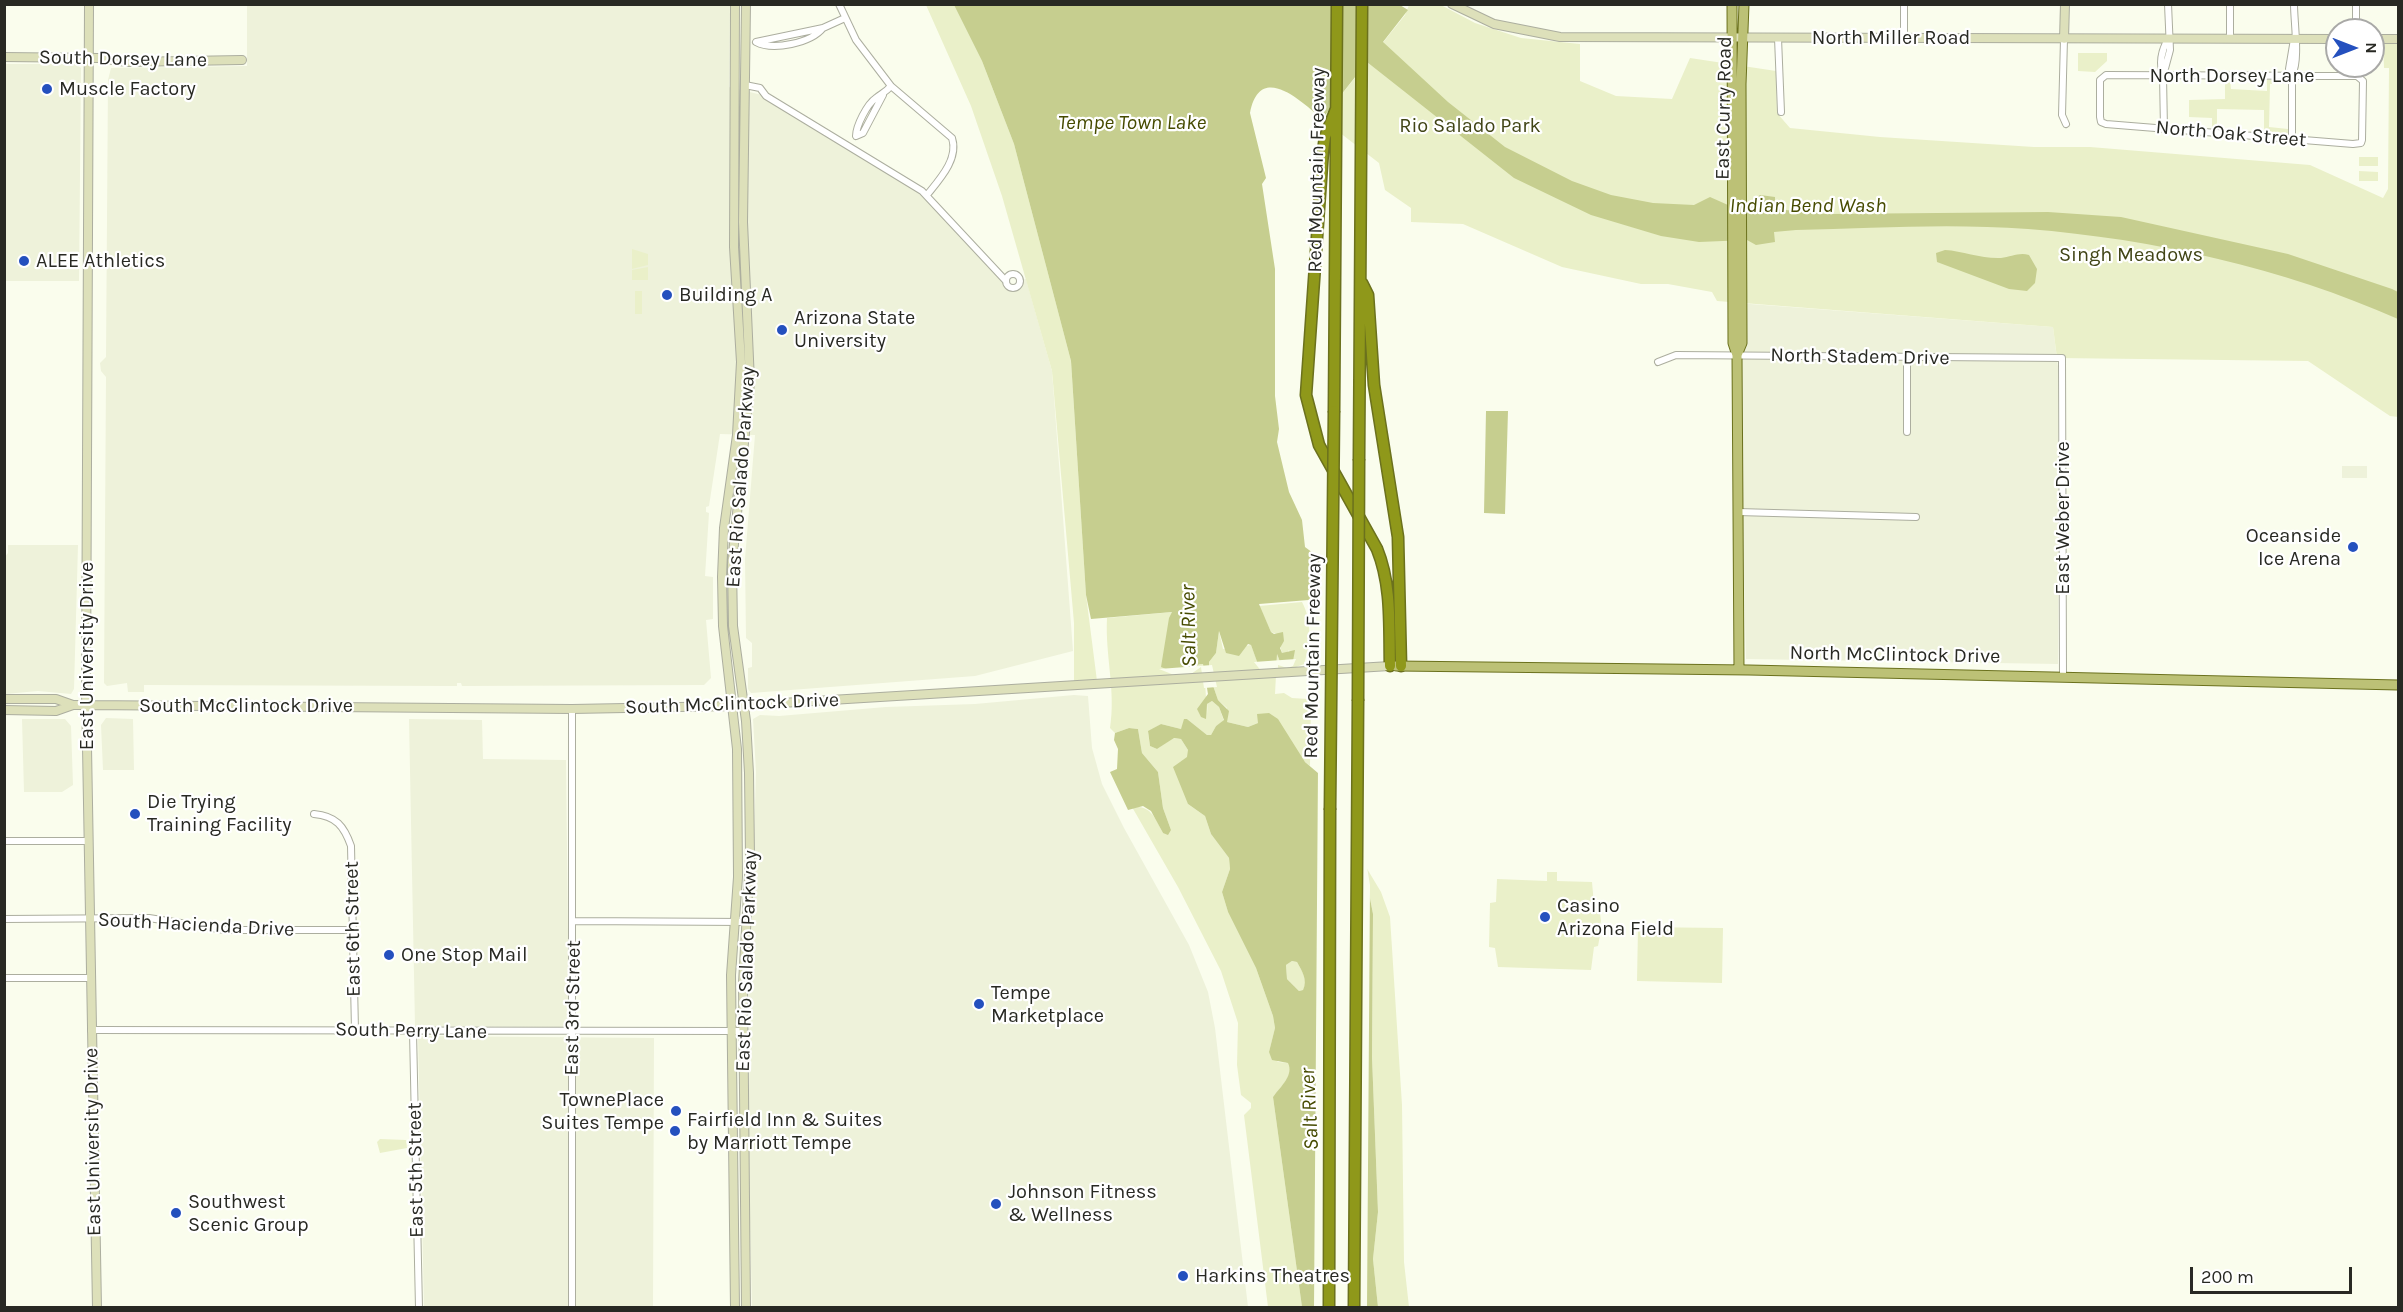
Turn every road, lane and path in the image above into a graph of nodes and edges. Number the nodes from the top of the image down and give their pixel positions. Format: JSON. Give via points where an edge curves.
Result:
{"nodes":[{"id":1,"x":89,"y":4,"type":"edge"},
{"id":2,"x":735,"y":4,"type":"edge"},
{"id":3,"x":746,"y":4,"type":"edge"},
{"id":4,"x":839,"y":4,"type":"edge"},
{"id":5,"x":1336,"y":4,"type":"edge"},
{"id":6,"x":1362,"y":4,"type":"edge"},
{"id":7,"x":1732,"y":4,"type":"edge"},
{"id":8,"x":1744,"y":4,"type":"edge"},
{"id":9,"x":1904,"y":4,"type":"edge"},
{"id":10,"x":2065,"y":4,"type":"edge"},
{"id":11,"x":2168,"y":4,"type":"edge"},
{"id":12,"x":2230,"y":4,"type":"edge"},
{"id":13,"x":2294,"y":4,"type":"edge"},
{"id":14,"x":1452,"y":5,"type":"edge"},
{"id":15,"x":844,"y":18,"type":"junction"},
{"id":16,"x":1732,"y":38,"type":"junction"},
{"id":17,"x":1743,"y":38,"type":"junction"},
{"id":18,"x":1778,"y":38,"type":"junction"},
{"id":19,"x":1904,"y":38,"type":"junction"},
{"id":20,"x":2064,"y":39,"type":"junction"},
{"id":21,"x":2168,"y":39,"type":"junction"},
{"id":22,"x":2230,"y":39,"type":"junction"},
{"id":23,"x":2294,"y":39,"type":"junction"},
{"id":24,"x":2325,"y":39,"type":"edge"},
{"id":25,"x":735,"y":41,"type":"junction"},
{"id":26,"x":746,"y":41,"type":"junction"},
{"id":27,"x":4,"y":57,"type":"edge"},
{"id":28,"x":89,"y":57,"type":"junction"},
{"id":29,"x":242,"y":60,"type":"dead end"},
{"id":30,"x":2292,"y":75,"type":"junction"},
{"id":31,"x":2163,"y":76,"type":"junction"},
{"id":32,"x":745,"y":85,"type":"junction"},
{"id":33,"x":891,"y":86,"type":"junction"},
{"id":34,"x":1336,"y":109,"type":"junction"},
{"id":35,"x":1781,"y":112,"type":"dead end"},
{"id":36,"x":2101,"y":122,"type":"joint"},
{"id":37,"x":2066,"y":124,"type":"dead end"},
{"id":38,"x":2164,"y":129,"type":"junction"},
{"id":39,"x":2292,"y":139,"type":"junction"},
{"id":40,"x":2361,"y":143,"type":"joint"},
{"id":41,"x":850,"y":147,"type":"junction"},
{"id":42,"x":927,"y":195,"type":"junction"},
{"id":43,"x":1737,"y":200,"type":"junction"},
{"id":44,"x":1360,"y":277,"type":"junction"},
{"id":45,"x":1006,"y":281,"type":"dead end"},
{"id":46,"x":1737,"y":355,"type":"junction"},
{"id":47,"x":1907,"y":358,"type":"junction"},
{"id":48,"x":2062,"y":358,"type":"joint"},
{"id":49,"x":1658,"y":362,"type":"dead end"},
{"id":50,"x":1907,"y":432,"type":"dead end"},
{"id":51,"x":1738,"y":512,"type":"junction"},
{"id":52,"x":1916,"y":517,"type":"dead end"},
{"id":53,"x":1396,"y":666,"type":"junction"},
{"id":54,"x":1739,"y":670,"type":"junction"},
{"id":55,"x":2064,"y":677,"type":"junction"},
{"id":56,"x":2398,"y":685,"type":"edge"},
{"id":57,"x":4,"y":699,"type":"edge"},
{"id":58,"x":73,"y":705,"type":"junction"},
{"id":59,"x":86,"y":705,"type":"junction"},
{"id":60,"x":732,"y":706,"type":"junction"},
{"id":61,"x":744,"y":706,"type":"junction"},
{"id":62,"x":572,"y":709,"type":"junction"},
{"id":63,"x":4,"y":710,"type":"edge"},
{"id":64,"x":314,"y":814,"type":"dead end"},
{"id":65,"x":4,"y":841,"type":"edge"},
{"id":66,"x":88,"y":841,"type":"junction"},
{"id":67,"x":4,"y":919,"type":"edge"},
{"id":68,"x":90,"y":919,"type":"junction"},
{"id":69,"x":573,"y":921,"type":"junction"},
{"id":70,"x":734,"y":922,"type":"junction"},
{"id":71,"x":746,"y":922,"type":"junction"},
{"id":72,"x":352,"y":930,"type":"junction"},
{"id":73,"x":4,"y":978,"type":"edge"},
{"id":74,"x":90,"y":978,"type":"junction"},
{"id":75,"x":91,"y":1030,"type":"junction"},
{"id":76,"x":355,"y":1030,"type":"junction"},
{"id":77,"x":732,"y":1031,"type":"junction"},
{"id":78,"x":743,"y":1031,"type":"junction"},
{"id":79,"x":413,"y":1032,"type":"junction"},
{"id":80,"x":573,"y":1032,"type":"junction"},
{"id":81,"x":97,"y":1308,"type":"edge"},
{"id":82,"x":419,"y":1308,"type":"edge"},
{"id":83,"x":572,"y":1308,"type":"edge"},
{"id":84,"x":735,"y":1308,"type":"edge"},
{"id":85,"x":746,"y":1308,"type":"edge"},
{"id":86,"x":1329,"y":1308,"type":"edge"},
{"id":87,"x":1354,"y":1308,"type":"edge"}],
"edges":[{"from":1,"to":28,"type":"main road","name":"East University Drive"},
{"from":2,"to":25,"type":"main road","name":"East Rio Salado Parkway"},
{"from":3,"to":26,"type":"main road","name":"East Rio Salado Parkway"},
{"from":4,"to":15,"type":"street"},
{"from":5,"to":34,"type":"highway","name":"Red Mountain Freeway"},
{"from":6,"to":44,"type":"highway"},
{"from":7,"to":16,"type":"main road","name":"East Curry Road"},
{"from":8,"to":17,"type":"main road","name":"East Curry Road"},
{"from":9,"to":19,"type":"street"},
{"from":10,"to":20,"type":"main road"},
{"from":11,"to":21,"type":"street"},
{"from":12,"to":22,"type":"street"},
{"from":13,"to":23,"type":"street"},
{"from":14,"to":16,"type":"main road","name":"North Miller Road","via":[[1494,24],[1542,36]]},
{"from":15,"to":26,"type":"street","via":[[786,37]]},
{"from":15,"to":33,"type":"street","via":[[867,57]]},
{"from":16,"to":17,"type":"main road","name":"North Miller Road"},
{"from":16,"to":43,"type":"main road","name":"East Curry Road"},
{"from":17,"to":18,"type":"main road","name":"North Miller Road"},
{"from":17,"to":43,"type":"main road","name":"East Curry Road"},
{"from":18,"to":19,"type":"main road","name":"North Miller Road"},
{"from":18,"to":35,"type":"street"},
{"from":19,"to":20,"type":"main road","name":"North Miller Road"},
{"from":20,"to":21,"type":"main road","name":"North Miller Road"},
{"from":20,"to":37,"type":"street","via":[[2062,116]]},
{"from":21,"to":22,"type":"main road","name":"North Miller Road"},
{"from":21,"to":31,"type":"street","via":[[2170,50],[2164,60]]},
{"from":22,"to":23,"type":"main road","name":"North Miller Road"},
{"from":23,"to":24,"type":"main road","name":"North Miller Road"},
{"from":23,"to":30,"type":"street"},
{"from":25,"to":26,"type":"street"},
{"from":25,"to":60,"type":"main road","name":"East Rio Salado Parkway","via":[[734,247],[741,362],[722,577]]},
{"from":26,"to":32,"type":"main road","name":"East Rio Salado Parkway"},
{"from":27,"to":28,"type":"main road","name":"South Dorsey Lane"},
{"from":28,"to":29,"type":"main road","name":"South Dorsey Lane","via":[[127,62]]},
{"from":28,"to":59,"type":"main road","name":"East University Drive"},
{"from":30,"to":31,"type":"street","name":"North Dorsey Lane"},
{"from":30,"to":39,"type":"street"},
{"from":30,"to":40,"type":"street","name":"North Dorsey Lane","via":[[2361,78]]},
{"from":31,"to":36,"type":"street","name":"North Dorsey Lane","via":[[2102,76]]},
{"from":31,"to":38,"type":"street"},
{"from":32,"to":41,"type":"street","via":[[760,87],[766,96]]},
{"from":32,"to":61,"type":"main road","name":"East Rio Salado Parkway","via":[[744,246],[750,382],[732,564],[733,626]]},
{"from":33,"to":41,"type":"street"},
{"from":33,"to":42,"type":"street","via":[[953,140],[952,158]]},
{"from":34,"to":53,"type":"highway","via":[[1325,137],[1306,395],[1319,445],[1384,565]]},
{"from":34,"to":86,"type":"highway","name":"Red Mountain Freeway","bridge":true},
{"from":36,"to":38,"type":"street","name":"North Oak Street"},
{"from":38,"to":39,"type":"street","name":"North Oak Street"},
{"from":39,"to":40,"type":"street","name":"North Oak Street"},
{"from":41,"to":42,"type":"street"},
{"from":42,"to":45,"type":"street"},
{"from":43,"to":46,"type":"main road","name":"East Curry Road","via":[[1733,343]]},
{"from":44,"to":53,"type":"highway","via":[[1368,295],[1374,385],[1396,517],[1400,567]]},
{"from":44,"to":87,"type":"highway","bridge":true},
{"from":46,"to":47,"type":"street","name":"North Stadem Drive"},
{"from":46,"to":49,"type":"street","name":"North Stadem Drive","via":[[1676,355]]},
{"from":46,"to":51,"type":"main road","name":"East Curry Road"},
{"from":47,"to":48,"type":"street","name":"North Stadem Drive"},
{"from":47,"to":50,"type":"street"},
{"from":48,"to":55,"type":"street","name":"East Weber Drive"},
{"from":51,"to":52,"type":"street"},
{"from":51,"to":54,"type":"main road","name":"East Curry Road"},
{"from":53,"to":54,"type":"main road","name":"North McClintock Drive"},
{"from":53,"to":61,"type":"main road","name":"South McClintock Drive","bridge":true},
{"from":54,"to":55,"type":"main road","name":"North McClintock Drive"},
{"from":55,"to":56,"type":"main road","name":"North McClintock Drive"},
{"from":57,"to":58,"type":"main road","name":"South McClintock Drive","via":[[56,699]]},
{"from":58,"to":59,"type":"main road","name":"South McClintock Drive"},
{"from":58,"to":63,"type":"main road","name":"South McClintock Drive","via":[[56,711]]},
{"from":59,"to":62,"type":"main road","name":"South McClintock Drive"},
{"from":59,"to":66,"type":"main road","name":"East University Drive"},
{"from":60,"to":61,"type":"main road","name":"South McClintock Drive"},
{"from":60,"to":62,"type":"main road","name":"South McClintock Drive"},
{"from":60,"to":70,"type":"main road","name":"East Rio Salado Parkway","via":[[738,830]]},
{"from":61,"to":71,"type":"main road","name":"East Rio Salado Parkway","via":[[750,783]]},
{"from":62,"to":69,"type":"street","name":"East 3rd Street"},
{"from":64,"to":72,"type":"street","name":"East 6th Street","via":[[333,818],[345,831],[351,846]]},
{"from":65,"to":66,"type":"street"},
{"from":66,"to":68,"type":"main road","name":"East University Drive"},
{"from":67,"to":68,"type":"street","name":"South Hacienda Drive"},
{"from":68,"to":72,"type":"street","name":"South Hacienda Drive","via":[[165,919],[225,930]]},
{"from":68,"to":74,"type":"main road","name":"East University Drive"},
{"from":69,"to":70,"type":"street"},
{"from":69,"to":80,"type":"street","name":"East 3rd Street"},
{"from":70,"to":71,"type":"street"},
{"from":70,"to":77,"type":"main road","name":"East Rio Salado Parkway"},
{"from":71,"to":78,"type":"main road","name":"East Rio Salado Parkway"},
{"from":72,"to":76,"type":"street","name":"East 6th Street"},
{"from":73,"to":74,"type":"street"},
{"from":74,"to":75,"type":"main road","name":"East University Drive"},
{"from":75,"to":76,"type":"street","name":"South Perry Lane"},
{"from":75,"to":81,"type":"main road","name":"East University Drive"},
{"from":76,"to":79,"type":"street","name":"South Perry Lane"},
{"from":77,"to":78,"type":"street","name":"South Perry Lane"},
{"from":77,"to":80,"type":"street","name":"South Perry Lane"},
{"from":77,"to":84,"type":"main road","name":"East Rio Salado Parkway"},
{"from":78,"to":85,"type":"main road","name":"East Rio Salado Parkway"},
{"from":79,"to":80,"type":"street","name":"South Perry Lane"},
{"from":79,"to":82,"type":"street","name":"East 5th Street"},
{"from":80,"to":83,"type":"street","name":"East 3rd Street"}]}
